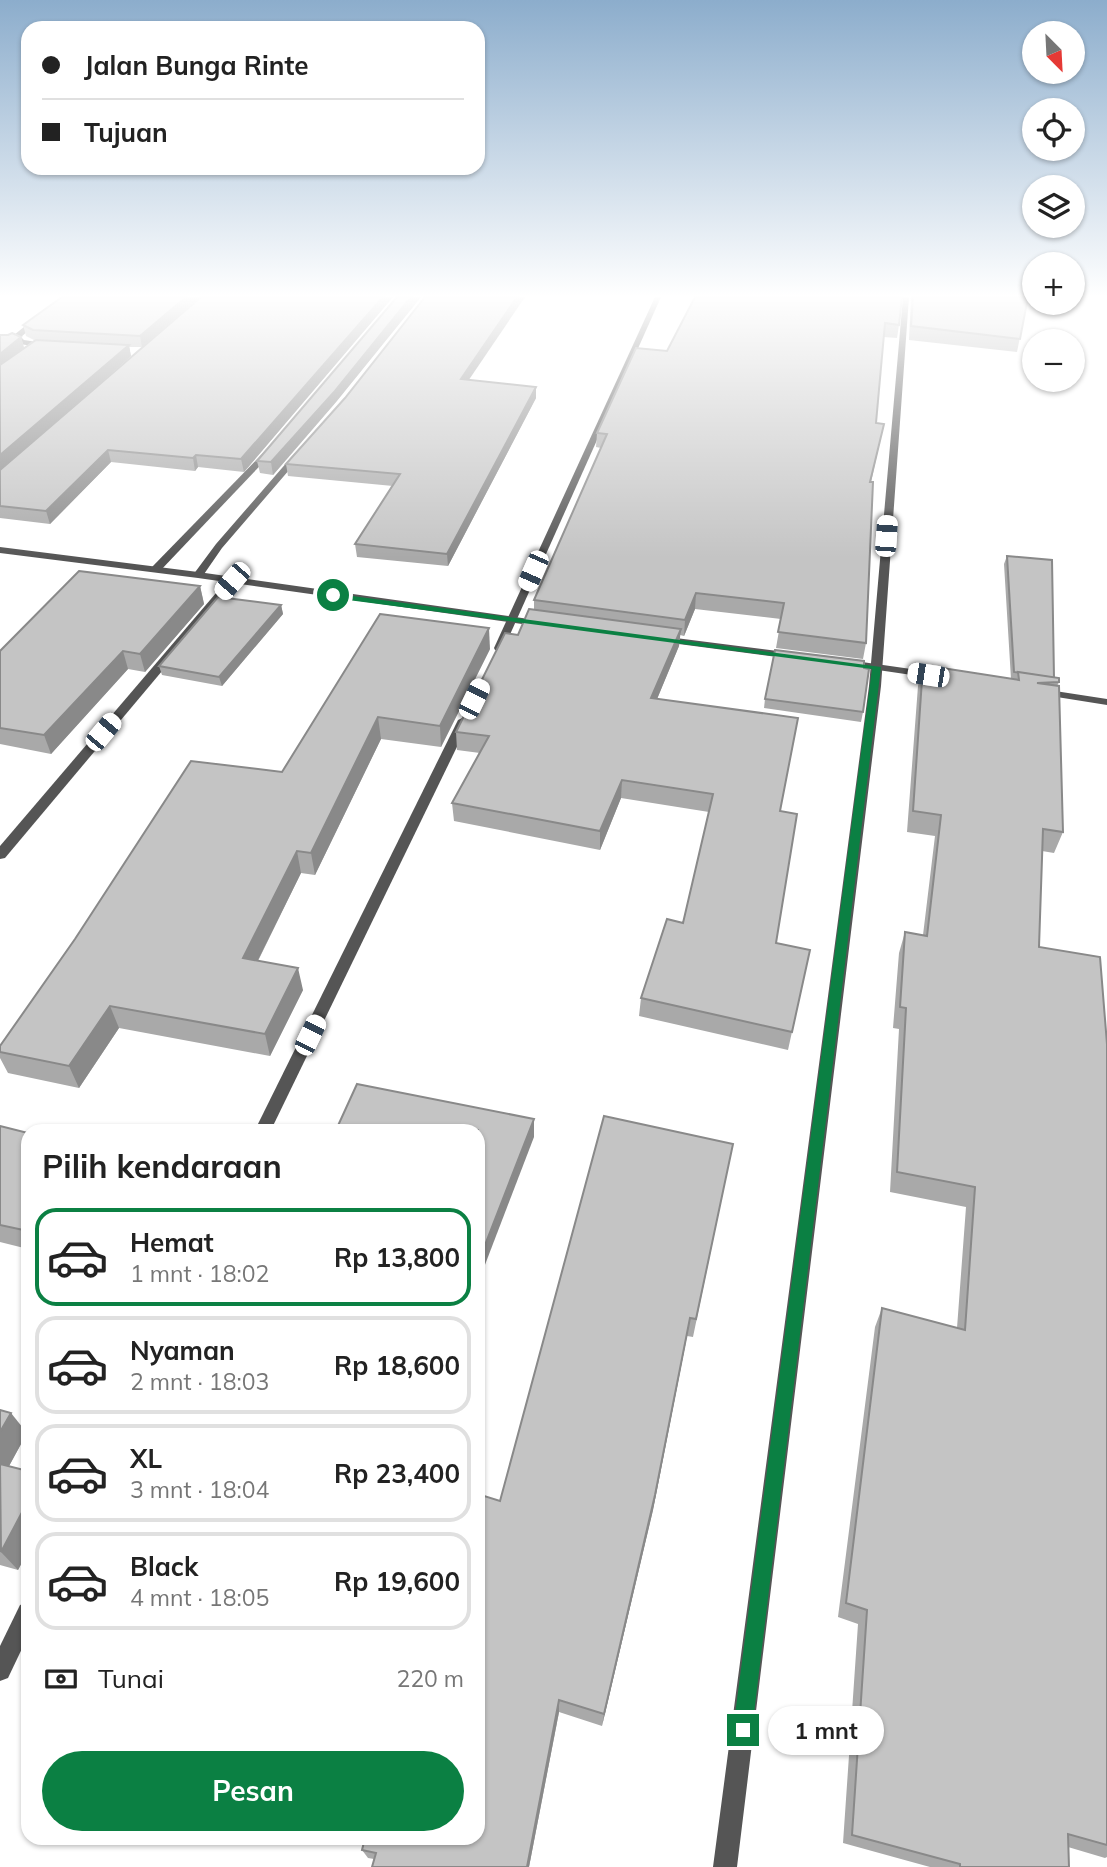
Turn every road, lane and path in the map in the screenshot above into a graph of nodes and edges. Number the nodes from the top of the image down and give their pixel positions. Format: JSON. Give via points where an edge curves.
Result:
{"nodes":[{"id":1,"x":618,"y":384,"type":"edge"},
{"id":2,"x":899,"y":384,"type":"edge"},
{"id":3,"x":278,"y":443,"type":"edge"},
{"id":4,"x":306,"y":446,"type":"edge"},
{"id":5,"x":0,"y":550,"type":"edge"},
{"id":6,"x":156,"y":569,"type":"junction"},
{"id":7,"x":198,"y":575,"type":"junction"},
{"id":8,"x":232,"y":581,"type":"junction"},
{"id":9,"x":510,"y":620,"type":"junction"},
{"id":10,"x":551,"y":625,"type":"edge"},
{"id":11,"x":646,"y":637,"type":"edge"},
{"id":12,"x":809,"y":658,"type":"edge"},
{"id":13,"x":836,"y":662,"type":"edge"},
{"id":14,"x":491,"y":664,"type":"edge"},
{"id":15,"x":877,"y":667,"type":"junction"},
{"id":16,"x":944,"y":677,"type":"edge"},
{"id":17,"x":1026,"y":689,"type":"edge"},
{"id":18,"x":1107,"y":702,"type":"edge"},
{"id":19,"x":467,"y":713,"type":"edge"},
{"id":20,"x":0,"y":855,"type":"edge"},
{"id":21,"x":266,"y":1124,"type":"edge"},
{"id":22,"x":21,"y":1627,"type":"edge"},
{"id":23,"x":0,"y":1670,"type":"edge"},
{"id":24,"x":725,"y":1867,"type":"edge"}],
"edges":[{"from":1,"to":9,"type":"street"},
{"from":2,"to":15,"type":"street"},
{"from":3,"to":6,"type":"street"},
{"from":4,"to":7,"type":"street"},
{"from":5,"to":6,"type":"street"},
{"from":6,"to":7,"type":"street"},
{"from":7,"to":8,"type":"street"},
{"from":8,"to":9,"type":"street"},
{"from":8,"to":20,"type":"street"},
{"from":9,"to":10,"type":"street"},
{"from":9,"to":14,"type":"street"},
{"from":11,"to":12,"type":"street"},
{"from":13,"to":15,"type":"street"},
{"from":15,"to":16,"type":"street"},
{"from":15,"to":24,"type":"street"},
{"from":17,"to":18,"type":"street"},
{"from":19,"to":21,"type":"street"},
{"from":22,"to":23,"type":"street"}]}
